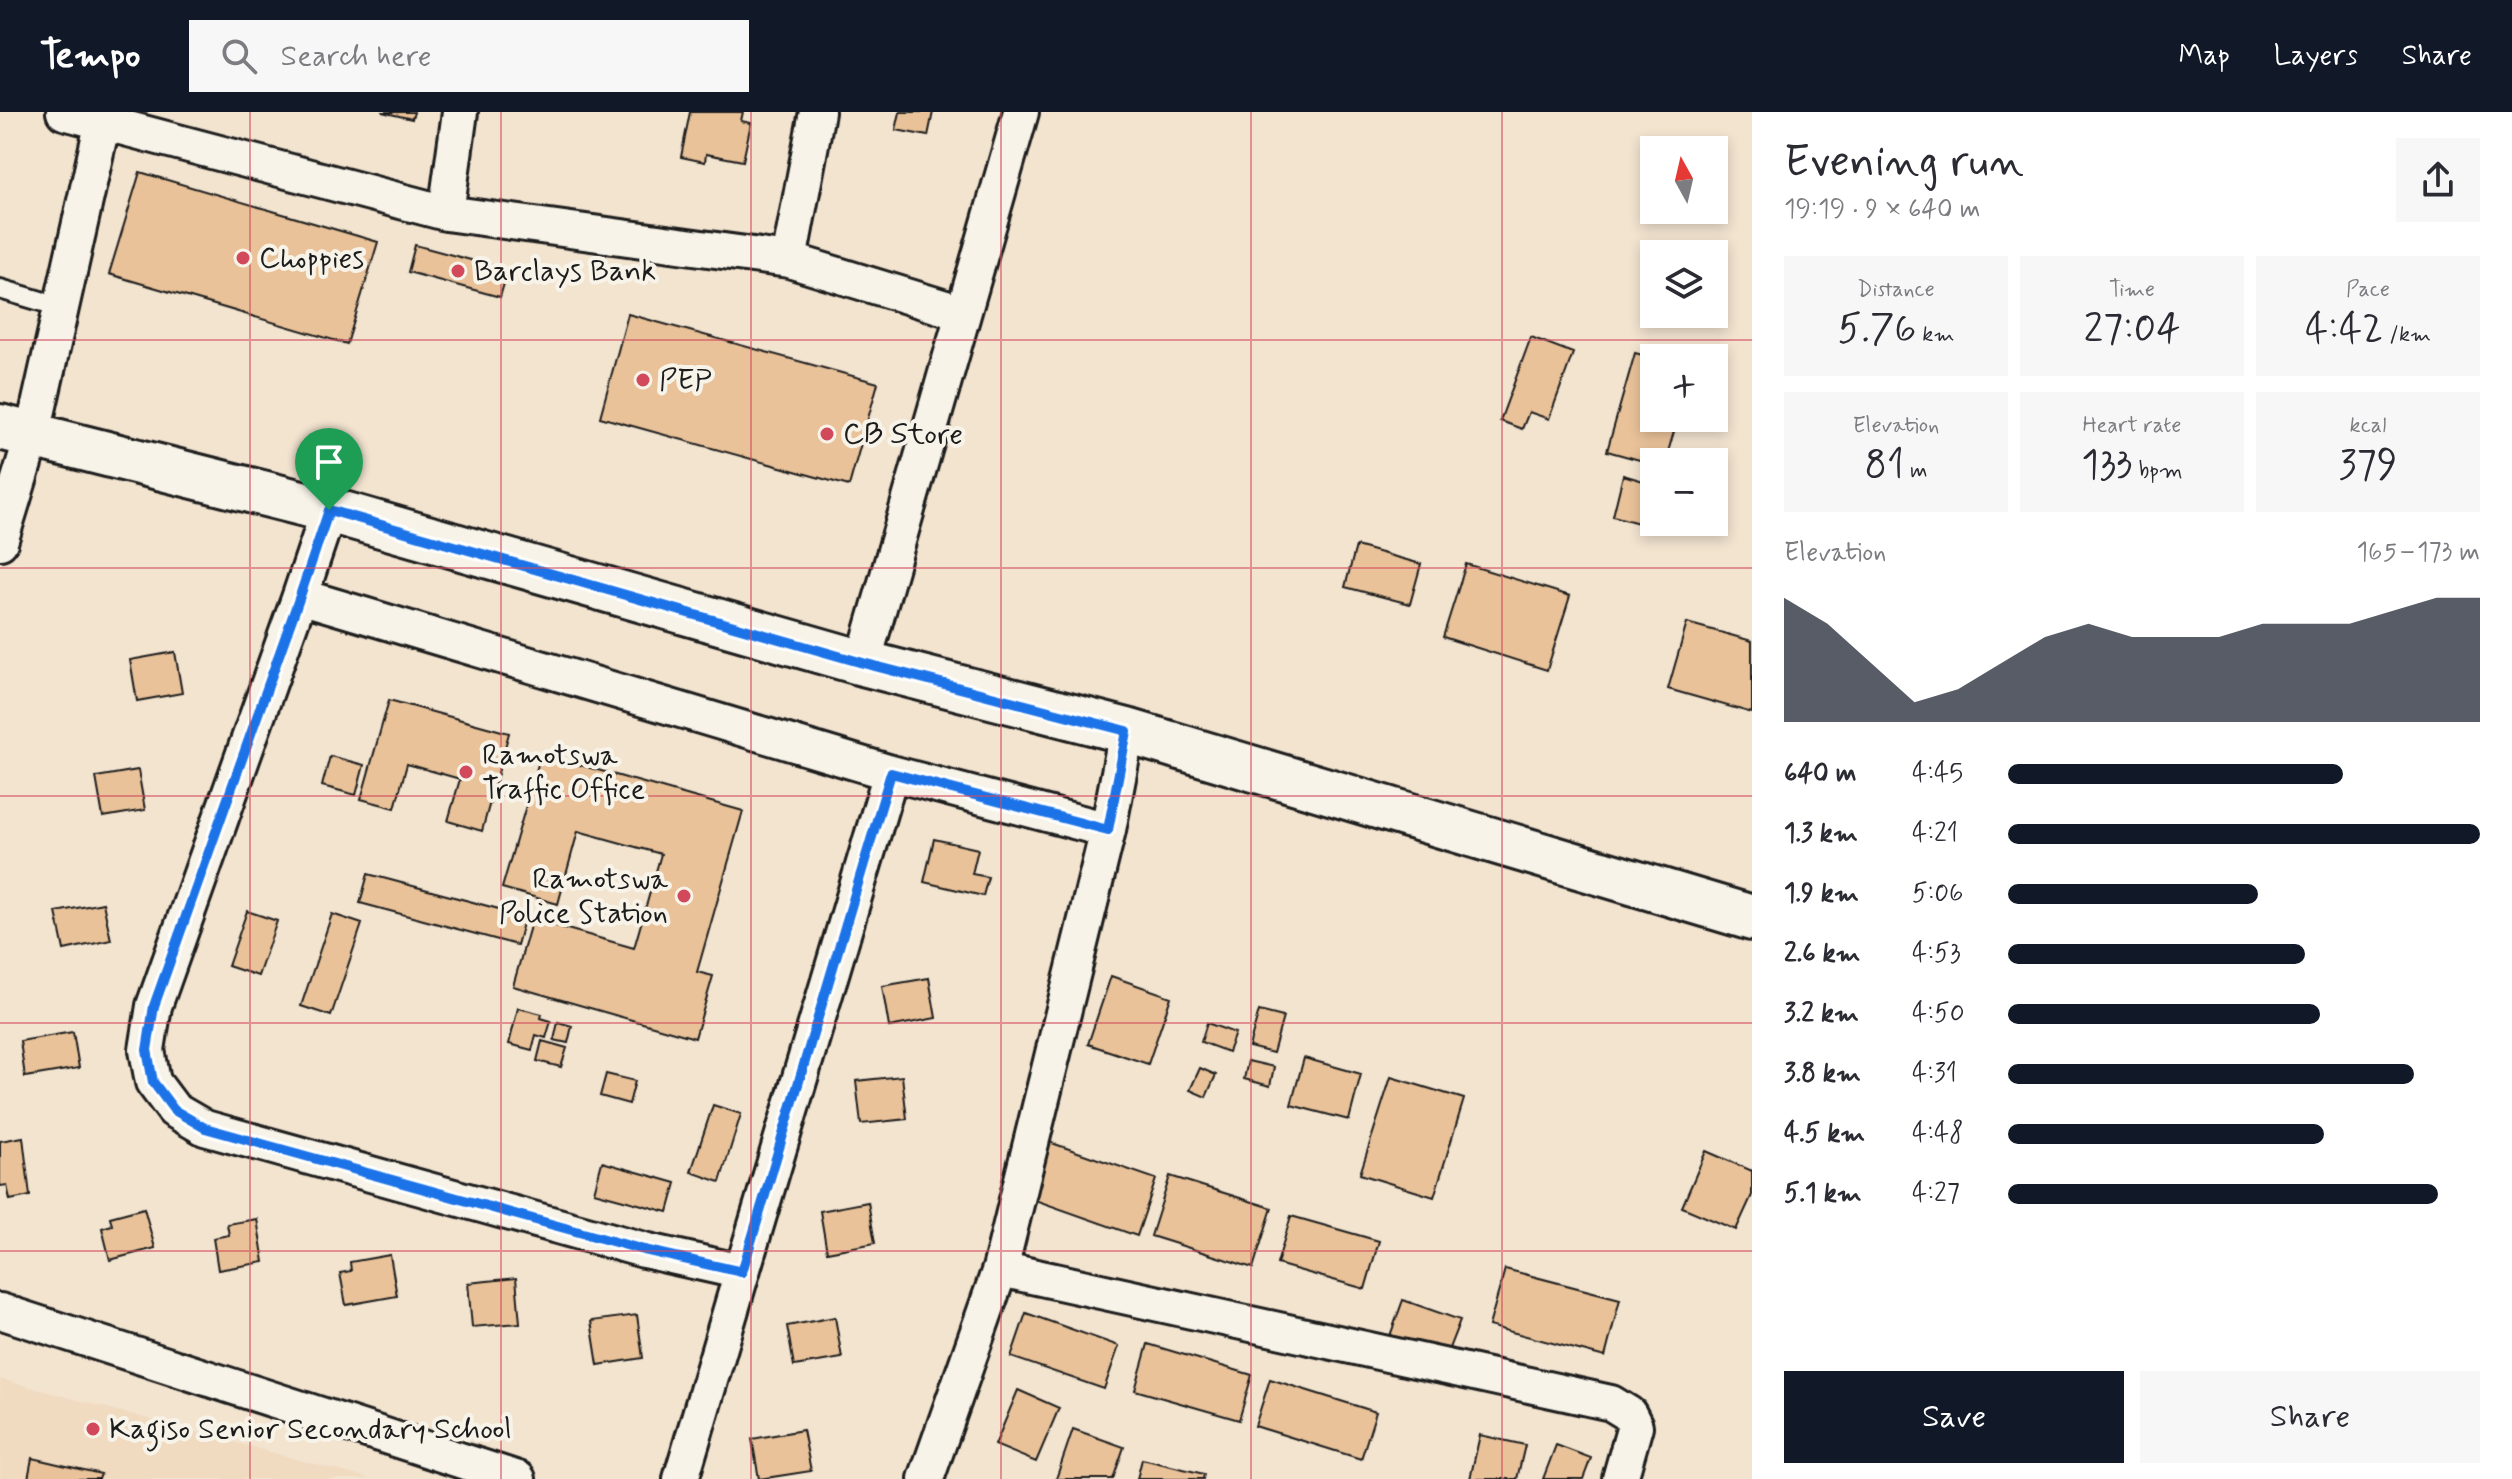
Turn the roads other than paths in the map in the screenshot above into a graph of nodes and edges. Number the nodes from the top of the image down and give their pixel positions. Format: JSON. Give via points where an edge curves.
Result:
{"nodes":[{"id":1,"x":64,"y":112,"type":"edge"},
{"id":2,"x":460,"y":112,"type":"edge"},
{"id":3,"x":817,"y":112,"type":"edge"},
{"id":4,"x":1021,"y":112,"type":"edge"},
{"id":5,"x":104,"y":117,"type":"edge"},
{"id":6,"x":446,"y":213,"type":"junction"},
{"id":7,"x":789,"y":260,"type":"junction"},
{"id":8,"x":0,"y":289,"type":"edge"},
{"id":9,"x":61,"y":307,"type":"junction"},
{"id":10,"x":962,"y":313,"type":"junction"},
{"id":11,"x":16,"y":432,"type":"edge"},
{"id":12,"x":329,"y":510,"type":"junction"},
{"id":13,"x":0,"y":542,"type":"edge"},
{"id":14,"x":300,"y":596,"type":"junction"},
{"id":15,"x":863,"y":663,"type":"junction"},
{"id":16,"x":1127,"y":731,"type":"junction"},
{"id":17,"x":891,"y":773,"type":"junction"},
{"id":18,"x":1108,"y":830,"type":"junction"},
{"id":19,"x":1752,"y":918,"type":"edge"},
{"id":20,"x":1000,"y":1269,"type":"junction"},
{"id":21,"x":742,"y":1272,"type":"junction"},
{"id":22,"x":0,"y":1311,"type":"edge"},
{"id":23,"x":518,"y":1479,"type":"edge"},
{"id":24,"x":681,"y":1479,"type":"edge"},
{"id":25,"x":926,"y":1479,"type":"edge"},
{"id":26,"x":1620,"y":1479,"type":"edge"}],
"edges":[{"from":1,"to":5,"type":"street"},
{"from":2,"to":6,"type":"street"},
{"from":3,"to":7,"type":"street"},
{"from":4,"to":10,"type":"street"},
{"from":5,"to":6,"type":"street"},
{"from":5,"to":9,"type":"street"},
{"from":6,"to":7,"type":"street"},
{"from":7,"to":10,"type":"street"},
{"from":8,"to":9,"type":"lane"},
{"from":9,"to":11,"type":"street"},
{"from":10,"to":15,"type":"street"},
{"from":11,"to":12,"type":"main road"},
{"from":11,"to":13,"type":"street"},
{"from":12,"to":14,"type":"street"},
{"from":12,"to":15,"type":"main road"},
{"from":14,"to":17,"type":"street"},
{"from":14,"to":21,"type":"street","via":[[154,1006],[147,1050],[153,1082],[174,1110],[205,1128],[644,1250]]},
{"from":15,"to":16,"type":"main road"},
{"from":16,"to":18,"type":"street"},
{"from":16,"to":19,"type":"main road"},
{"from":17,"to":18,"type":"street"},
{"from":17,"to":21,"type":"street"},
{"from":18,"to":20,"type":"street"},
{"from":20,"to":25,"type":"street"},
{"from":20,"to":26,"type":"street","via":[[1611,1403],[1629,1414],[1635,1426]]},
{"from":21,"to":24,"type":"street"},
{"from":22,"to":23,"type":"street"}]}
